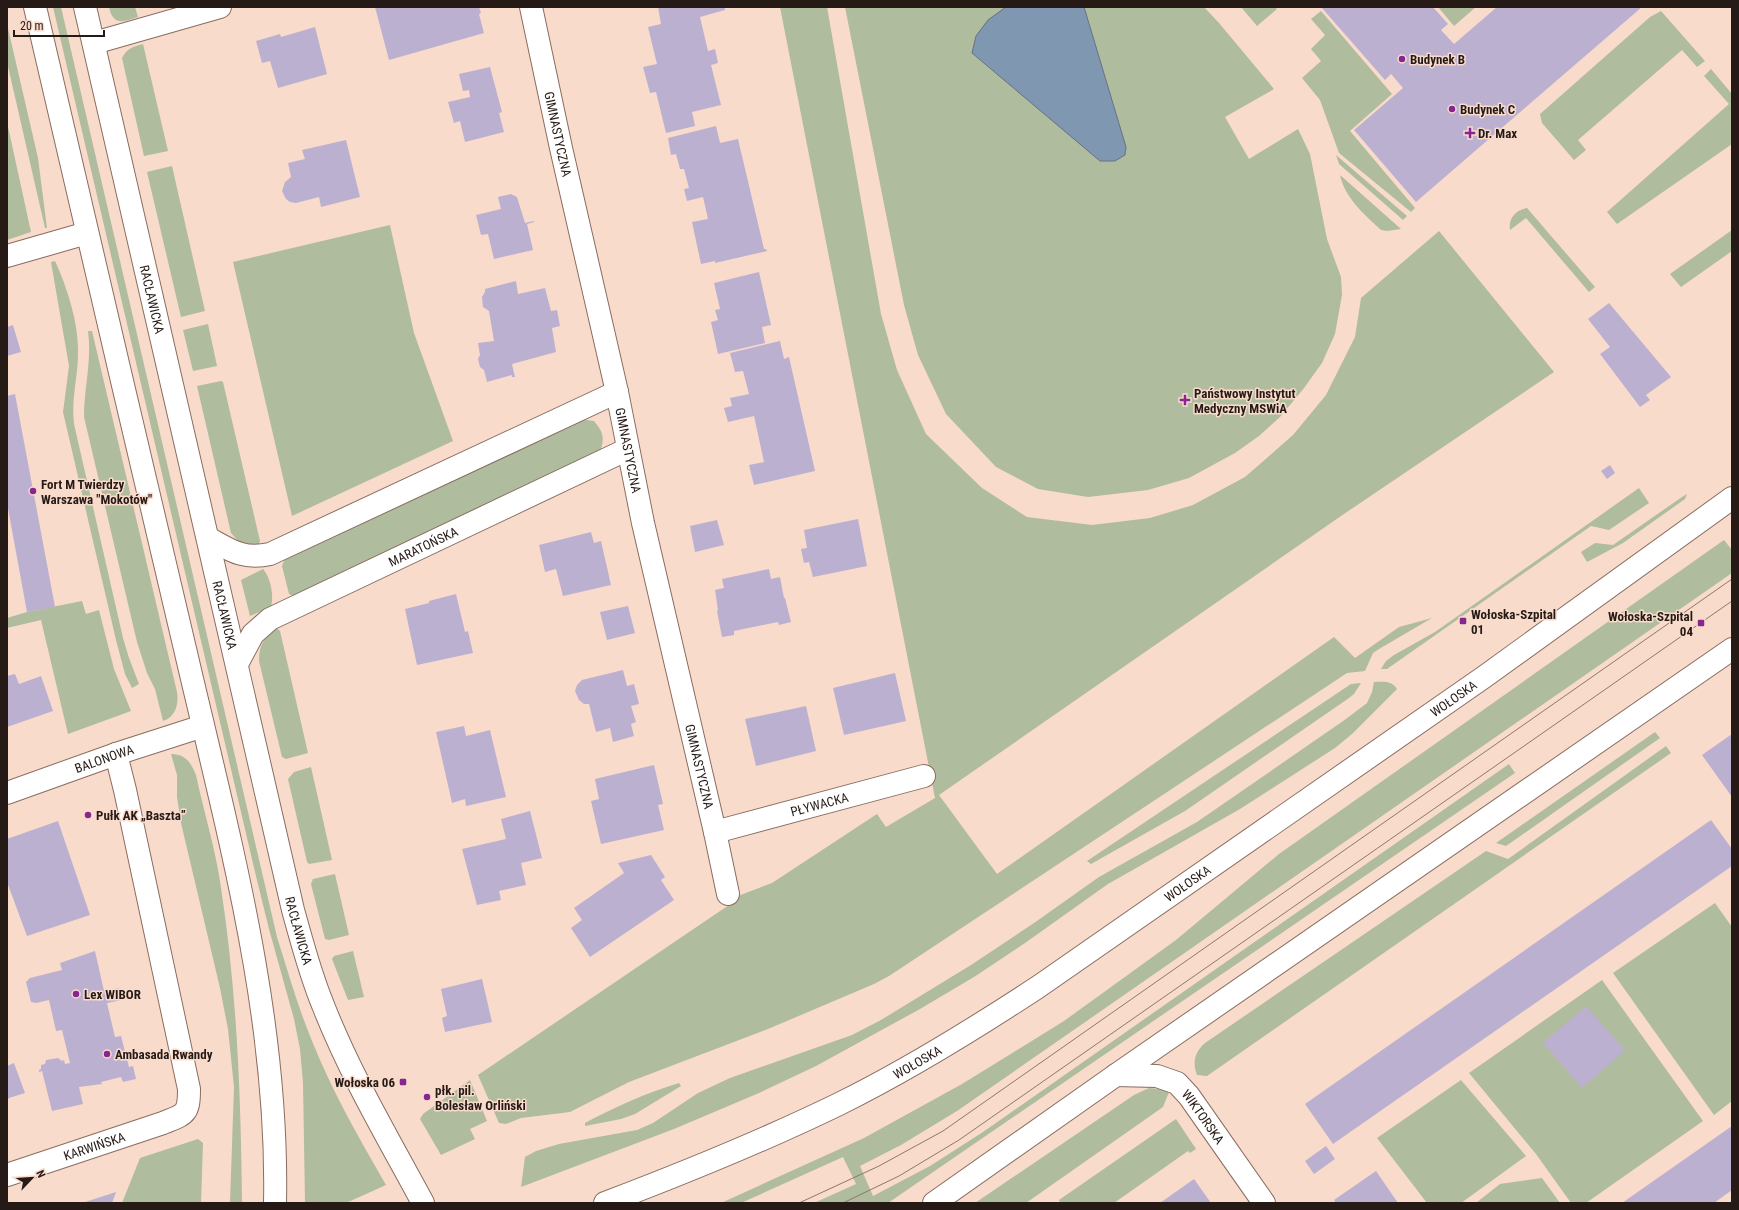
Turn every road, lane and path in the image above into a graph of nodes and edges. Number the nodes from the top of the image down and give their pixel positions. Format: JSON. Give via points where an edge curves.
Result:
{"nodes":[{"id":1,"x":35,"y":7,"type":"edge"},
{"id":2,"x":85,"y":7,"type":"edge"},
{"id":3,"x":220,"y":7,"type":"edge"},
{"id":4,"x":531,"y":7,"type":"edge"},
{"id":5,"x":94,"y":43,"type":"junction"},
{"id":6,"x":87,"y":233,"type":"junction"},
{"id":7,"x":7,"y":256,"type":"edge"},
{"id":8,"x":617,"y":392,"type":"junction"},
{"id":9,"x":628,"y":449,"type":"junction"},
{"id":10,"x":1732,"y":498,"type":"edge"},
{"id":11,"x":208,"y":538,"type":"junction"},
{"id":12,"x":1732,"y":648,"type":"edge"},
{"id":13,"x":236,"y":664,"type":"junction"},
{"id":14,"x":203,"y":726,"type":"junction"},
{"id":15,"x":116,"y":754,"type":"junction"},
{"id":16,"x":924,"y":776,"type":"dead end"},
{"id":17,"x":7,"y":793,"type":"edge"},
{"id":18,"x":715,"y":832,"type":"junction"},
{"id":19,"x":728,"y":894,"type":"dead end"},
{"id":20,"x":1116,"y":1075,"type":"junction"},
{"id":21,"x":7,"y":1175,"type":"edge"},
{"id":22,"x":275,"y":1203,"type":"edge"},
{"id":23,"x":423,"y":1203,"type":"edge"},
{"id":24,"x":605,"y":1203,"type":"edge"},
{"id":25,"x":934,"y":1203,"type":"edge"},
{"id":26,"x":1264,"y":1203,"type":"edge"}],
"edges":[{"from":1,"to":6,"type":"main road"},
{"from":2,"to":5,"type":"main road","name":"RACŁAWICKA"},
{"from":3,"to":5,"type":"main road"},
{"from":4,"to":8,"type":"main road","name":"GIMNASTYCZNA","via":[[560,148]]},
{"from":5,"to":11,"type":"main road","name":"RACŁAWICKA"},
{"from":6,"to":7,"type":"main road"},
{"from":6,"to":14,"type":"main road"},
{"from":8,"to":9,"type":"main road","name":"GIMNASTYCZNA"},
{"from":8,"to":11,"type":"main road","via":[[270,554],[246,556]]},
{"from":9,"to":13,"type":"main road","name":"MARATOŃSKA","via":[[270,619],[253,634]]},
{"from":9,"to":18,"type":"main road","name":"GIMNASTYCZNA","via":[[644,531]]},
{"from":10,"to":24,"type":"main road","name":"WOŁOSKA","via":[[1484,677],[1000,1012],[840,1103],[780,1131]]},
{"from":11,"to":13,"type":"main road","name":"RACŁAWICKA"},
{"from":12,"to":20,"type":"main road"},
{"from":13,"to":23,"type":"main road","name":"RACŁAWICKA","via":[[293,910],[315,984],[367,1100]]},
{"from":14,"to":15,"type":"main road","name":"BALONOWA"},
{"from":14,"to":22,"type":"main road","via":[[247,922],[262,1007],[270,1061]]},
{"from":15,"to":17,"type":"main road","name":"BALONOWA"},
{"from":15,"to":21,"type":"main road","name":"KARWIŃSKA","via":[[189,1089],[189,1105],[182,1115],[163,1123]]},
{"from":16,"to":18,"type":"main road","name":"PŁYWACKA"},
{"from":18,"to":19,"type":"main road","name":"GIMNASTYCZNA"},
{"from":20,"to":25,"type":"main road"},
{"from":20,"to":26,"type":"main road","name":"WIKTORSKA","via":[[1157,1076],[1177,1083],[1189,1096]]}]}
